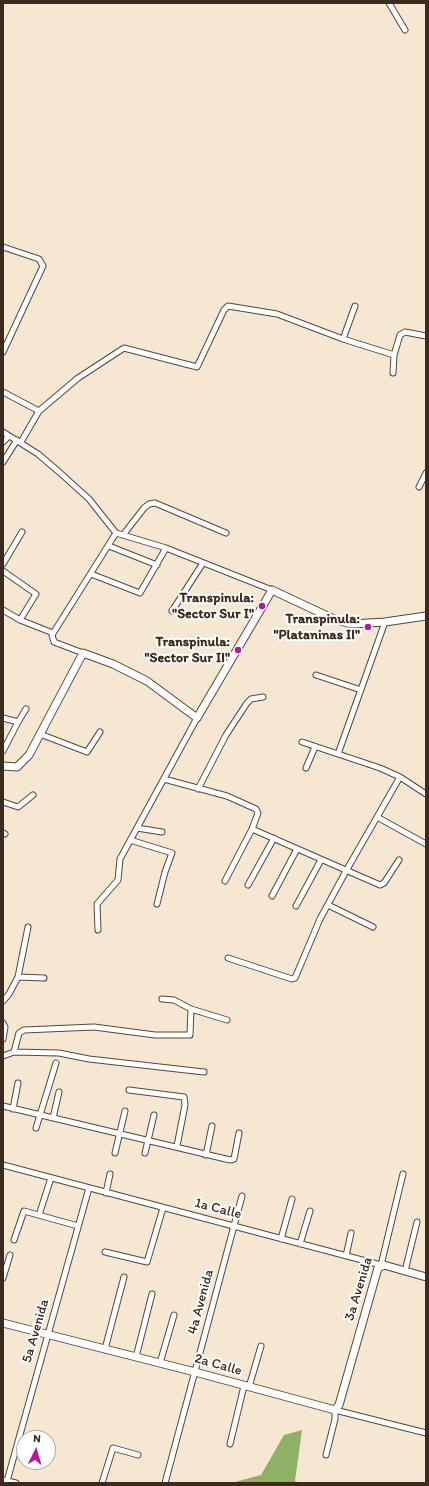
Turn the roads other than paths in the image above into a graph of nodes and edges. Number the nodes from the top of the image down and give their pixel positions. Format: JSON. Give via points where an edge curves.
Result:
{"nodes":[{"id":1,"x":389,"y":3,"type":"edge"},
{"id":2,"x":405,"y":30,"type":"dead end"},
{"id":3,"x":3,"y":247,"type":"edge"},
{"id":4,"x":355,"y":306,"type":"dead end"},
{"id":5,"x":3,"y":335,"type":"edge"},
{"id":6,"x":426,"y":336,"type":"edge"},
{"id":7,"x":10,"y":338,"type":"junction"},
{"id":8,"x":343,"y":340,"type":"junction"},
{"id":9,"x":3,"y":352,"type":"edge"},
{"id":10,"x":394,"y":355,"type":"junction"},
{"id":11,"x":393,"y":373,"type":"dead end"},
{"id":12,"x":3,"y":392,"type":"edge"},
{"id":13,"x":39,"y":412,"type":"junction"},
{"id":14,"x":3,"y":432,"type":"edge"},
{"id":15,"x":9,"y":436,"type":"junction"},
{"id":16,"x":19,"y":441,"type":"junction"},
{"id":17,"x":3,"y":442,"type":"edge"},
{"id":18,"x":3,"y":462,"type":"edge"},
{"id":19,"x":426,"y":473,"type":"edge"},
{"id":20,"x":419,"y":486,"type":"dead end"},
{"id":21,"x":22,"y":532,"type":"dead end"},
{"id":22,"x":116,"y":533,"type":"junction"},
{"id":23,"x":226,"y":533,"type":"dead end"},
{"id":24,"x":123,"y":535,"type":"junction"},
{"id":25,"x":109,"y":546,"type":"junction"},
{"id":26,"x":166,"y":548,"type":"junction"},
{"id":27,"x":203,"y":563,"type":"junction"},
{"id":28,"x":3,"y":564,"type":"edge"},
{"id":29,"x":158,"y":565,"type":"junction"},
{"id":30,"x":3,"y":571,"type":"edge"},
{"id":31,"x":91,"y":574,"type":"junction"},
{"id":32,"x":272,"y":590,"type":"junction"},
{"id":33,"x":3,"y":610,"type":"edge"},
{"id":34,"x":172,"y":611,"type":"dead end"},
{"id":35,"x":426,"y":616,"type":"edge"},
{"id":36,"x":20,"y":620,"type":"junction"},
{"id":37,"x":385,"y":622,"type":"junction"},
{"id":38,"x":53,"y":633,"type":"junction"},
{"id":39,"x":83,"y":653,"type":"junction"},
{"id":40,"x":316,"y":675,"type":"dead end"},
{"id":41,"x":361,"y":690,"type":"junction"},
{"id":42,"x":263,"y":697,"type":"dead end"},
{"id":43,"x":26,"y":709,"type":"dead end"},
{"id":44,"x":3,"y":718,"type":"edge"},
{"id":45,"x":197,"y":718,"type":"junction"},
{"id":46,"x":18,"y":722,"type":"junction"},
{"id":47,"x":100,"y":732,"type":"dead end"},
{"id":48,"x":40,"y":734,"type":"junction"},
{"id":49,"x":302,"y":742,"type":"dead end"},
{"id":50,"x":315,"y":747,"type":"junction"},
{"id":51,"x":3,"y":751,"type":"edge"},
{"id":52,"x":338,"y":754,"type":"junction"},
{"id":53,"x":3,"y":766,"type":"edge"},
{"id":54,"x":306,"y":768,"type":"dead end"},
{"id":55,"x":400,"y":777,"type":"junction"},
{"id":56,"x":164,"y":779,"type":"junction"},
{"id":57,"x":198,"y":789,"type":"junction"},
{"id":58,"x":426,"y":794,"type":"edge"},
{"id":59,"x":33,"y":795,"type":"dead end"},
{"id":60,"x":3,"y":802,"type":"edge"},
{"id":61,"x":377,"y":817,"type":"junction"},
{"id":62,"x":137,"y":828,"type":"junction"},
{"id":63,"x":252,"y":829,"type":"junction"},
{"id":64,"x":162,"y":832,"type":"dead end"},
{"id":65,"x":274,"y":838,"type":"junction"},
{"id":66,"x":130,"y":840,"type":"junction"},
{"id":67,"x":426,"y":844,"type":"edge"},
{"id":68,"x":297,"y":849,"type":"junction"},
{"id":69,"x":321,"y":860,"type":"junction"},
{"id":70,"x":399,"y":860,"type":"dead end"},
{"id":71,"x":346,"y":871,"type":"junction"},
{"id":72,"x":225,"y":880,"type":"dead end"},
{"id":73,"x":248,"y":885,"type":"dead end"},
{"id":74,"x":272,"y":896,"type":"dead end"},
{"id":75,"x":157,"y":904,"type":"dead end"},
{"id":76,"x":328,"y":905,"type":"junction"},
{"id":77,"x":296,"y":906,"type":"dead end"},
{"id":78,"x":28,"y":927,"type":"dead end"},
{"id":79,"x":373,"y":927,"type":"dead end"},
{"id":80,"x":98,"y":930,"type":"dead end"},
{"id":81,"x":228,"y":958,"type":"dead end"},
{"id":82,"x":18,"y":977,"type":"junction"},
{"id":83,"x":44,"y":978,"type":"dead end"},
{"id":84,"x":162,"y":999,"type":"dead end"},
{"id":85,"x":3,"y":1001,"type":"edge"},
{"id":86,"x":191,"y":1009,"type":"junction"},
{"id":87,"x":227,"y":1020,"type":"dead end"},
{"id":88,"x":3,"y":1023,"type":"edge"},
{"id":89,"x":3,"y":1039,"type":"edge"},
{"id":90,"x":14,"y":1052,"type":"junction"},
{"id":91,"x":3,"y":1056,"type":"edge"},
{"id":92,"x":56,"y":1063,"type":"dead end"},
{"id":93,"x":204,"y":1072,"type":"dead end"},
{"id":94,"x":18,"y":1083,"type":"dead end"},
{"id":95,"x":129,"y":1090,"type":"dead end"},
{"id":96,"x":59,"y":1092,"type":"dead end"},
{"id":97,"x":3,"y":1106,"type":"edge"},
{"id":98,"x":13,"y":1108,"type":"junction"},
{"id":99,"x":125,"y":1111,"type":"dead end"},
{"id":100,"x":40,"y":1115,"type":"junction"},
{"id":101,"x":154,"y":1115,"type":"dead end"},
{"id":102,"x":53,"y":1118,"type":"junction"},
{"id":103,"x":212,"y":1126,"type":"dead end"},
{"id":104,"x":36,"y":1128,"type":"dead end"},
{"id":105,"x":120,"y":1133,"type":"junction"},
{"id":106,"x":240,"y":1133,"type":"dead end"},
{"id":107,"x":148,"y":1139,"type":"junction"},
{"id":108,"x":177,"y":1146,"type":"junction"},
{"id":109,"x":115,"y":1153,"type":"dead end"},
{"id":110,"x":145,"y":1154,"type":"dead end"},
{"id":111,"x":206,"y":1155,"type":"junction"},
{"id":112,"x":3,"y":1165,"type":"edge"},
{"id":113,"x":110,"y":1174,"type":"dead end"},
{"id":114,"x":403,"y":1174,"type":"dead end"},
{"id":115,"x":51,"y":1178,"type":"junction"},
{"id":116,"x":89,"y":1188,"type":"junction"},
{"id":117,"x":106,"y":1193,"type":"junction"},
{"id":118,"x":242,"y":1196,"type":"dead end"},
{"id":119,"x":292,"y":1199,"type":"dead end"},
{"id":120,"x":163,"y":1208,"type":"junction"},
{"id":121,"x":310,"y":1211,"type":"dead end"},
{"id":122,"x":39,"y":1215,"type":"junction"},
{"id":123,"x":417,"y":1222,"type":"dead end"},
{"id":124,"x":78,"y":1226,"type":"junction"},
{"id":125,"x":234,"y":1226,"type":"junction"},
{"id":126,"x":351,"y":1233,"type":"dead end"},
{"id":127,"x":281,"y":1239,"type":"junction"},
{"id":128,"x":14,"y":1240,"type":"dead end"},
{"id":129,"x":300,"y":1244,"type":"junction"},
{"id":130,"x":105,"y":1252,"type":"dead end"},
{"id":131,"x":10,"y":1255,"type":"dead end"},
{"id":132,"x":346,"y":1256,"type":"junction"},
{"id":133,"x":381,"y":1265,"type":"junction"},
{"id":134,"x":405,"y":1271,"type":"junction"},
{"id":135,"x":426,"y":1277,"type":"edge"},
{"id":136,"x":3,"y":1278,"type":"edge"},
{"id":137,"x":124,"y":1278,"type":"dead end"},
{"id":138,"x":152,"y":1294,"type":"dead end"},
{"id":139,"x":174,"y":1315,"type":"dead end"},
{"id":140,"x":3,"y":1323,"type":"edge"},
{"id":141,"x":48,"y":1334,"type":"junction"},
{"id":142,"x":261,"y":1346,"type":"dead end"},
{"id":143,"x":104,"y":1349,"type":"junction"},
{"id":144,"x":136,"y":1357,"type":"junction"},
{"id":145,"x":160,"y":1363,"type":"junction"},
{"id":146,"x":195,"y":1372,"type":"junction"},
{"id":147,"x":247,"y":1386,"type":"junction"},
{"id":148,"x":335,"y":1410,"type":"junction"},
{"id":149,"x":426,"y":1433,"type":"edge"},
{"id":150,"x":230,"y":1444,"type":"dead end"},
{"id":151,"x":138,"y":1455,"type":"dead end"},
{"id":152,"x":326,"y":1455,"type":"dead end"},
{"id":153,"x":5,"y":1480,"type":"edge"},
{"id":154,"x":16,"y":1483,"type":"edge"},
{"id":155,"x":102,"y":1483,"type":"edge"},
{"id":156,"x":165,"y":1483,"type":"edge"}],
"edges":[{"from":1,"to":2,"type":"street"},
{"from":3,"to":7,"type":"street","via":[[39,259],[42,263]]},
{"from":4,"to":8,"type":"street"},
{"from":5,"to":7,"type":"street"},
{"from":6,"to":10,"type":"street","via":[[405,332]]},
{"from":7,"to":9,"type":"street"},
{"from":8,"to":10,"type":"street"},
{"from":8,"to":13,"type":"street","via":[[277,314],[228,306],[197,367],[124,348],[78,378]]},
{"from":10,"to":11,"type":"street"},
{"from":12,"to":13,"type":"street"},
{"from":13,"to":16,"type":"street"},
{"from":14,"to":15,"type":"street"},
{"from":15,"to":16,"type":"street"},
{"from":15,"to":17,"type":"street"},
{"from":16,"to":18,"type":"street"},
{"from":16,"to":22,"type":"street","via":[[89,499]]},
{"from":19,"to":20,"type":"street"},
{"from":21,"to":28,"type":"street"},
{"from":22,"to":24,"type":"street"},
{"from":22,"to":25,"type":"street"},
{"from":23,"to":24,"type":"street","via":[[155,503],[144,508]]},
{"from":24,"to":26,"type":"street"},
{"from":25,"to":29,"type":"street"},
{"from":25,"to":31,"type":"street"},
{"from":26,"to":27,"type":"street"},
{"from":26,"to":29,"type":"street"},
{"from":27,"to":32,"type":"street"},
{"from":27,"to":34,"type":"street"},
{"from":29,"to":31,"type":"street","via":[[140,593]]},
{"from":30,"to":36,"type":"street","via":[[36,594]]},
{"from":31,"to":38,"type":"street"},
{"from":32,"to":37,"type":"street","via":[[342,622]]},
{"from":32,"to":45,"type":"street"},
{"from":33,"to":36,"type":"street"},
{"from":35,"to":37,"type":"street"},
{"from":36,"to":38,"type":"street"},
{"from":37,"to":41,"type":"street"},
{"from":38,"to":39,"type":"street","via":[[54,642]]},
{"from":39,"to":45,"type":"street","via":[[147,681]]},
{"from":39,"to":48,"type":"street"},
{"from":40,"to":41,"type":"street"},
{"from":41,"to":52,"type":"street"},
{"from":42,"to":57,"type":"street","via":[[247,702],[226,735]]},
{"from":43,"to":46,"type":"street"},
{"from":44,"to":46,"type":"street"},
{"from":45,"to":56,"type":"street"},
{"from":46,"to":51,"type":"street"},
{"from":47,"to":48,"type":"street","via":[[86,752]]},
{"from":48,"to":53,"type":"street","via":[[22,763],[14,767]]},
{"from":49,"to":50,"type":"street"},
{"from":50,"to":52,"type":"street"},
{"from":50,"to":54,"type":"street"},
{"from":52,"to":55,"type":"street"},
{"from":55,"to":58,"type":"street"},
{"from":55,"to":61,"type":"street"},
{"from":56,"to":57,"type":"street"},
{"from":56,"to":62,"type":"street"},
{"from":57,"to":63,"type":"street","via":[[227,796],[256,809],[257,815]]},
{"from":59,"to":60,"type":"street","via":[[18,807]]},
{"from":61,"to":67,"type":"street"},
{"from":61,"to":71,"type":"street"},
{"from":62,"to":64,"type":"street"},
{"from":62,"to":66,"type":"street"},
{"from":63,"to":65,"type":"street"},
{"from":63,"to":72,"type":"street"},
{"from":65,"to":68,"type":"street"},
{"from":65,"to":73,"type":"street"},
{"from":66,"to":75,"type":"street","via":[[172,853]]},
{"from":66,"to":80,"type":"street","via":[[120,860],[118,880],[97,905]]},
{"from":68,"to":69,"type":"street"},
{"from":68,"to":74,"type":"street"},
{"from":69,"to":71,"type":"street"},
{"from":69,"to":77,"type":"street"},
{"from":70,"to":71,"type":"street","via":[[381,885]]},
{"from":71,"to":76,"type":"street"},
{"from":76,"to":79,"type":"street"},
{"from":76,"to":81,"type":"street","via":[[294,979]]},
{"from":78,"to":82,"type":"street"},
{"from":82,"to":83,"type":"street"},
{"from":82,"to":85,"type":"street"},
{"from":84,"to":86,"type":"street","via":[[171,999]]},
{"from":86,"to":87,"type":"street"},
{"from":86,"to":90,"type":"street","via":[[190,1035],[155,1035],[94,1027],[24,1030],[19,1032]]},
{"from":88,"to":89,"type":"street"},
{"from":90,"to":91,"type":"street"},
{"from":90,"to":93,"type":"street","via":[[59,1053]]},
{"from":92,"to":100,"type":"street"},
{"from":94,"to":98,"type":"street"},
{"from":95,"to":108,"type":"street","via":[[184,1097],[185,1105]]},
{"from":96,"to":102,"type":"street"},
{"from":97,"to":98,"type":"street"},
{"from":98,"to":100,"type":"street"},
{"from":99,"to":105,"type":"street"},
{"from":100,"to":102,"type":"street"},
{"from":100,"to":104,"type":"street"},
{"from":101,"to":107,"type":"street"},
{"from":102,"to":105,"type":"street"},
{"from":103,"to":111,"type":"street"},
{"from":105,"to":107,"type":"street"},
{"from":105,"to":109,"type":"street"},
{"from":106,"to":111,"type":"street","via":[[234,1160]]},
{"from":107,"to":108,"type":"street"},
{"from":107,"to":110,"type":"street"},
{"from":108,"to":111,"type":"street"},
{"from":112,"to":115,"type":"street","name":"1a Calle"},
{"from":113,"to":117,"type":"street"},
{"from":114,"to":133,"type":"street","name":"3a Avenida"},
{"from":115,"to":116,"type":"street","name":"1a Calle"},
{"from":115,"to":122,"type":"street"},
{"from":116,"to":117,"type":"street","name":"1a Calle"},
{"from":116,"to":124,"type":"street","name":"5a Avenida"},
{"from":117,"to":120,"type":"street","name":"1a Calle"},
{"from":118,"to":125,"type":"street","name":"4a Avenida"},
{"from":119,"to":127,"type":"street"},
{"from":120,"to":125,"type":"street","name":"1a Calle"},
{"from":120,"to":130,"type":"street","via":[[147,1262]]},
{"from":121,"to":129,"type":"street"},
{"from":122,"to":124,"type":"street"},
{"from":122,"to":128,"type":"street","via":[[22,1212]]},
{"from":123,"to":134,"type":"street"},
{"from":124,"to":141,"type":"street","name":"5a Avenida"},
{"from":125,"to":127,"type":"street","name":"1a Calle"},
{"from":125,"to":146,"type":"street","name":"4a Avenida"},
{"from":126,"to":132,"type":"street"},
{"from":127,"to":129,"type":"street","name":"1a Calle"},
{"from":129,"to":132,"type":"street","name":"1a Calle"},
{"from":131,"to":136,"type":"street"},
{"from":132,"to":133,"type":"street","name":"1a Calle"},
{"from":133,"to":134,"type":"street","name":"1a Calle"},
{"from":133,"to":148,"type":"street","name":"3a Avenida","via":[[377,1271],[339,1405]]},
{"from":134,"to":135,"type":"street","name":"1a Calle"},
{"from":137,"to":143,"type":"street"},
{"from":138,"to":144,"type":"street"},
{"from":139,"to":145,"type":"street"},
{"from":140,"to":141,"type":"street","name":"2a Calle"},
{"from":141,"to":143,"type":"street","name":"2a Calle"},
{"from":141,"to":153,"type":"street","name":"5a Avenida"},
{"from":142,"to":147,"type":"street"},
{"from":143,"to":144,"type":"street","name":"2a Calle"},
{"from":144,"to":145,"type":"street","name":"2a Calle"},
{"from":145,"to":146,"type":"street","name":"2a Calle"},
{"from":146,"to":147,"type":"street","name":"2a Calle"},
{"from":146,"to":156,"type":"street","name":"4a Avenida"},
{"from":147,"to":148,"type":"street","name":"2a Calle"},
{"from":147,"to":150,"type":"street"},
{"from":148,"to":149,"type":"street","name":"2a Calle"},
{"from":148,"to":152,"type":"street"},
{"from":151,"to":155,"type":"street","via":[[113,1448]]},
{"from":153,"to":154,"type":"street"}]}
